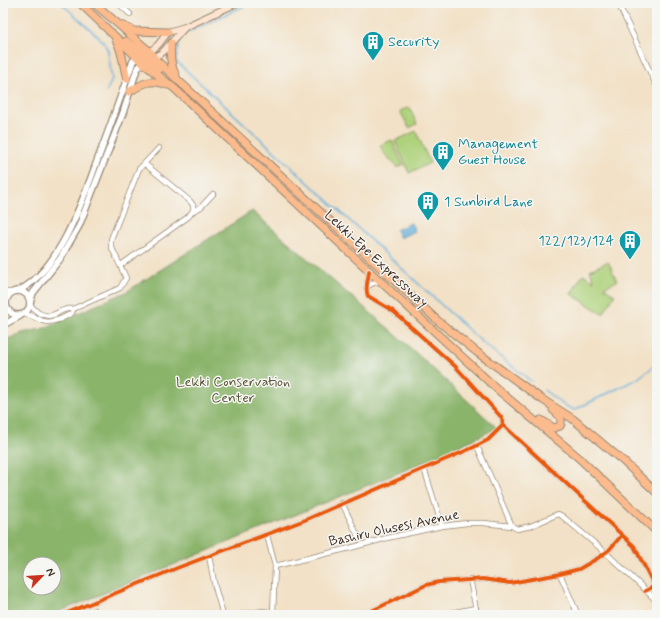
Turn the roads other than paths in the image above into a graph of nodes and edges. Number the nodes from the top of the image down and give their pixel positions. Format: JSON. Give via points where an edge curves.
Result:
{"nodes":[{"id":1,"x":80,"y":3,"type":"edge"},
{"id":2,"x":85,"y":3,"type":"edge"},
{"id":3,"x":94,"y":3,"type":"edge"},
{"id":4,"x":118,"y":3,"type":"edge"},
{"id":5,"x":237,"y":3,"type":"edge"},
{"id":6,"x":618,"y":3,"type":"edge"},
{"id":7,"x":130,"y":14,"type":"dead end"},
{"id":8,"x":113,"y":21,"type":"junction"},
{"id":9,"x":185,"y":27,"type":"junction"},
{"id":10,"x":168,"y":32,"type":"junction"},
{"id":11,"x":113,"y":34,"type":"junction"},
{"id":12,"x":171,"y":43,"type":"junction"},
{"id":13,"x":146,"y":58,"type":"junction"},
{"id":14,"x":127,"y":79,"type":"junction"},
{"id":15,"x":178,"y":80,"type":"junction"},
{"id":16,"x":657,"y":87,"type":"edge"},
{"id":17,"x":175,"y":89,"type":"junction"},
{"id":18,"x":129,"y":92,"type":"junction"},
{"id":19,"x":207,"y":106,"type":"junction"},
{"id":20,"x":159,"y":148,"type":"dead end"},
{"id":21,"x":145,"y":164,"type":"junction"},
{"id":22,"x":213,"y":194,"type":"dead end"},
{"id":23,"x":193,"y":211,"type":"junction"},
{"id":24,"x":121,"y":265,"type":"junction"},
{"id":25,"x":369,"y":271,"type":"junction"},
{"id":26,"x":380,"y":281,"type":"junction"},
{"id":27,"x":366,"y":288,"type":"junction"},
{"id":28,"x":18,"y":291,"type":"junction"},
{"id":29,"x":3,"y":292,"type":"edge"},
{"id":30,"x":12,"y":292,"type":"junction"},
{"id":31,"x":30,"y":304,"type":"junction"},
{"id":32,"x":4,"y":308,"type":"edge"},
{"id":33,"x":73,"y":309,"type":"junction"},
{"id":34,"x":22,"y":315,"type":"junction"},
{"id":35,"x":3,"y":325,"type":"edge"},
{"id":36,"x":543,"y":400,"type":"junction"},
{"id":37,"x":522,"y":409,"type":"junction"},
{"id":38,"x":503,"y":425,"type":"junction"},
{"id":39,"x":476,"y":446,"type":"junction"},
{"id":40,"x":424,"y":468,"type":"junction"},
{"id":41,"x":657,"y":493,"type":"edge"},
{"id":42,"x":342,"y":503,"type":"junction"},
{"id":43,"x":442,"y":526,"type":"junction"},
{"id":44,"x":512,"y":526,"type":"junction"},
{"id":45,"x":657,"y":532,"type":"edge"},
{"id":46,"x":267,"y":535,"type":"junction"},
{"id":47,"x":622,"y":535,"type":"junction"},
{"id":48,"x":360,"y":540,"type":"dead end"},
{"id":49,"x":605,"y":552,"type":"junction"},
{"id":50,"x":209,"y":556,"type":"junction"},
{"id":51,"x":275,"y":566,"type":"junction"},
{"id":52,"x":560,"y":574,"type":"junction"},
{"id":53,"x":470,"y":579,"type":"junction"},
{"id":54,"x":645,"y":591,"type":"junction"},
{"id":55,"x":657,"y":602,"type":"edge"},
{"id":56,"x":476,"y":608,"type":"junction"},
{"id":57,"x":95,"y":610,"type":"dead end"},
{"id":58,"x":273,"y":613,"type":"junction"},
{"id":59,"x":366,"y":614,"type":"edge"},
{"id":60,"x":62,"y":615,"type":"edge"},
{"id":61,"x":97,"y":615,"type":"edge"},
{"id":62,"x":223,"y":615,"type":"edge"},
{"id":63,"x":238,"y":615,"type":"edge"},
{"id":64,"x":284,"y":615,"type":"edge"},
{"id":65,"x":440,"y":615,"type":"edge"},
{"id":66,"x":477,"y":615,"type":"edge"},
{"id":67,"x":578,"y":615,"type":"edge"}],
"edges":[{"from":1,"to":11,"type":"highway","name":"Lekki-Epe Expressway"},
{"from":2,"to":13,"type":"highway"},
{"from":3,"to":8,"type":"highway","name":"Lekki-Epe Expressway"},
{"from":4,"to":7,"type":"street"},
{"from":5,"to":9,"type":"main road"},
{"from":6,"to":16,"type":"street"},
{"from":8,"to":10,"type":"highway","via":[[134,31]]},
{"from":8,"to":13,"type":"highway","name":"Lekki-Epe Expressway"},
{"from":9,"to":10,"type":"main road"},
{"from":9,"to":12,"type":"main road"},
{"from":10,"to":13,"type":"main road"},
{"from":11,"to":13,"type":"highway","name":"Lekki-Epe Expressway"},
{"from":11,"to":14,"type":"highway","via":[[120,49]]},
{"from":12,"to":13,"type":"main road","via":[[163,52]]},
{"from":12,"to":15,"type":"highway","via":[[171,63]]},
{"from":13,"to":14,"type":"street","via":[[134,61]]},
{"from":13,"to":15,"type":"highway","name":"Lekki-Epe Expressway"},
{"from":13,"to":17,"type":"highway","name":"Lekki-Epe Expressway"},
{"from":13,"to":18,"type":"street","via":[[137,69]]},
{"from":13,"to":19,"type":"highway","via":[[200,104]]},
{"from":14,"to":28,"type":"street","via":[[70,230],[40,274]]},
{"from":15,"to":19,"type":"highway","name":"Lekki-Epe Expressway"},
{"from":17,"to":18,"type":"highway","via":[[151,82]]},
{"from":17,"to":25,"type":"highway","name":"Lekki-Epe Expressway"},
{"from":18,"to":31,"type":"street","via":[[79,226],[60,259],[33,293]]},
{"from":19,"to":36,"type":"highway","name":"Lekki-Epe Expressway","via":[[438,321]]},
{"from":20,"to":21,"type":"street"},
{"from":21,"to":23,"type":"street","via":[[190,201]]},
{"from":21,"to":24,"type":"street","via":[[139,169],[111,240],[111,246]]},
{"from":22,"to":23,"type":"street","via":[[201,207]]},
{"from":23,"to":24,"type":"street"},
{"from":24,"to":33,"type":"street","via":[[126,278],[120,288]]},
{"from":25,"to":26,"type":"highway","name":"Lekki-Epe Expressway"},
{"from":25,"to":27,"type":"street"},
{"from":26,"to":27,"type":"street"},
{"from":26,"to":37,"type":"highway","name":"Lekki-Epe Expressway"},
{"from":27,"to":38,"type":"street","via":[[368,296],[393,311],[456,367],[502,418]]},
{"from":28,"to":30,"type":"street"},
{"from":28,"to":31,"type":"street","via":[[25,293]]},
{"from":29,"to":30,"type":"street"},
{"from":30,"to":32,"type":"street","via":[[6,299]]},
{"from":31,"to":33,"type":"street","via":[[45,316]]},
{"from":31,"to":34,"type":"street","via":[[28,311]]},
{"from":32,"to":34,"type":"street","via":[[12,314]]},
{"from":33,"to":34,"type":"street","via":[[72,314],[56,321],[44,321],[31,315]]},
{"from":34,"to":35,"type":"street"},
{"from":36,"to":37,"type":"highway","via":[[560,417],[560,426],[554,428],[531,412]]},
{"from":36,"to":41,"type":"highway","name":"Lekki-Epe Expressway","via":[[573,419]]},
{"from":37,"to":45,"type":"highway","name":"Lekki-Epe Expressway","via":[[579,458]]},
{"from":38,"to":39,"type":"street","via":[[488,440]]},
{"from":38,"to":47,"type":"street"},
{"from":39,"to":40,"type":"street"},
{"from":39,"to":44,"type":"street"},
{"from":40,"to":42,"type":"street"},
{"from":40,"to":43,"type":"street"},
{"from":42,"to":46,"type":"street"},
{"from":42,"to":48,"type":"street"},
{"from":43,"to":44,"type":"street","name":"Bashiru Olusesi Avenue","via":[[467,523]]},
{"from":43,"to":51,"type":"street","name":"Bashiru Olusesi Avenue"},
{"from":44,"to":49,"type":"street","name":"Bashiru Olusesi Avenue","via":[[517,529],[531,526],[558,514]]},
{"from":46,"to":50,"type":"street"},
{"from":46,"to":51,"type":"street"},
{"from":47,"to":49,"type":"street"},
{"from":47,"to":54,"type":"street","via":[[634,546],[652,580],[652,587]]},
{"from":49,"to":52,"type":"street","via":[[579,568]]},
{"from":49,"to":54,"type":"street"},
{"from":50,"to":60,"type":"street"},
{"from":50,"to":62,"type":"street"},
{"from":51,"to":58,"type":"street"},
{"from":52,"to":53,"type":"street","via":[[510,583]]},
{"from":52,"to":67,"type":"street"},
{"from":53,"to":56,"type":"street"},
{"from":53,"to":59,"type":"street","via":[[426,585]]},
{"from":54,"to":55,"type":"street"},
{"from":56,"to":65,"type":"street"},
{"from":56,"to":66,"type":"street"},
{"from":57,"to":61,"type":"street"},
{"from":58,"to":63,"type":"street","via":[[263,611]]},
{"from":58,"to":64,"type":"street"}]}
